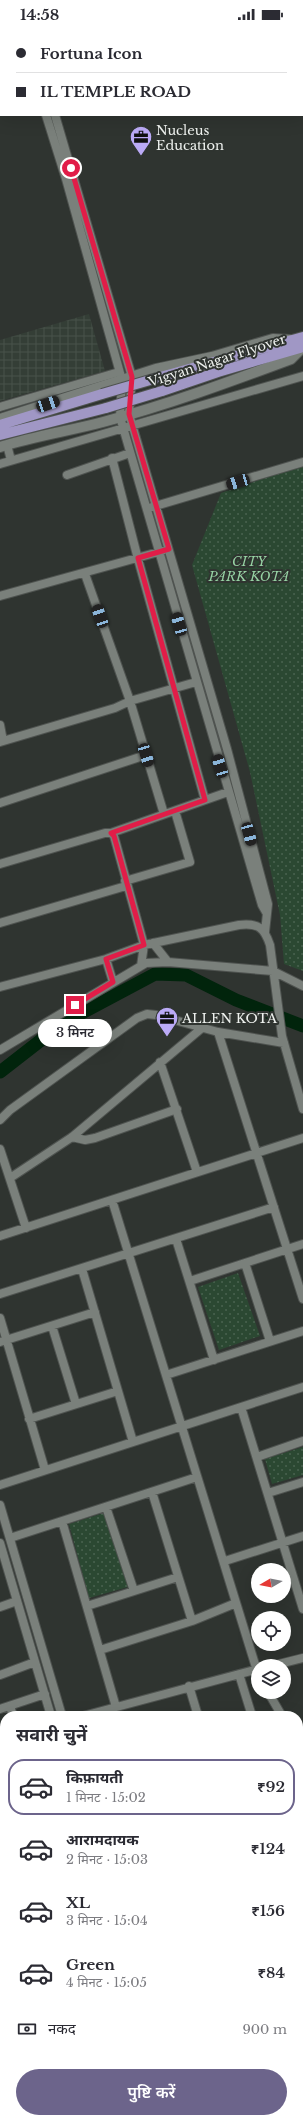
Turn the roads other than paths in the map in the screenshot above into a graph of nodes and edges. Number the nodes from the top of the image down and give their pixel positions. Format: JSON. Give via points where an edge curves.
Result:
{"nodes":[{"id":1,"x":46,"y":116,"type":"edge"},
{"id":2,"x":55,"y":116,"type":"edge"},
{"id":3,"x":303,"y":337,"type":"edge"},
{"id":4,"x":290,"y":340,"type":"junction"},
{"id":5,"x":303,"y":347,"type":"edge"},
{"id":6,"x":124,"y":376,"type":"junction"},
{"id":7,"x":303,"y":376,"type":"edge"},
{"id":8,"x":0,"y":406,"type":"edge"},
{"id":9,"x":124,"y":416,"type":"junction"},
{"id":10,"x":0,"y":419,"type":"edge"},
{"id":11,"x":133,"y":424,"type":"junction"},
{"id":12,"x":0,"y":425,"type":"edge"},
{"id":13,"x":122,"y":428,"type":"junction"},
{"id":14,"x":0,"y":435,"type":"edge"},
{"id":15,"x":3,"y":446,"type":"edge"},
{"id":16,"x":130,"y":453,"type":"junction"},
{"id":17,"x":112,"y":458,"type":"junction"},
{"id":18,"x":11,"y":460,"type":"junction"},
{"id":19,"x":303,"y":462,"type":"edge"},
{"id":20,"x":0,"y":464,"type":"edge"},
{"id":21,"x":67,"y":475,"type":"dead end"},
{"id":22,"x":156,"y":506,"type":"junction"},
{"id":23,"x":146,"y":509,"type":"junction"},
{"id":24,"x":169,"y":549,"type":"junction"},
{"id":25,"x":158,"y":553,"type":"junction"},
{"id":26,"x":138,"y":558,"type":"junction"},
{"id":27,"x":85,"y":574,"type":"junction"},
{"id":28,"x":0,"y":596,"type":"edge"},
{"id":29,"x":196,"y":682,"type":"junction"},
{"id":30,"x":174,"y":688,"type":"junction"},
{"id":31,"x":130,"y":701,"type":"junction"},
{"id":32,"x":0,"y":725,"type":"edge"},
{"id":33,"x":1,"y":741,"type":"edge"},
{"id":34,"x":146,"y":755,"type":"junction"},
{"id":35,"x":228,"y":792,"type":"junction"},
{"id":36,"x":205,"y":800,"type":"junction"},
{"id":37,"x":0,"y":803,"type":"edge"},
{"id":38,"x":175,"y":811,"type":"junction"},
{"id":39,"x":164,"y":814,"type":"junction"},
{"id":40,"x":111,"y":833,"type":"junction"},
{"id":41,"x":0,"y":864,"type":"edge"},
{"id":42,"x":125,"y":883,"type":"junction"},
{"id":43,"x":266,"y":912,"type":"junction"},
{"id":44,"x":0,"y":923,"type":"edge"},
{"id":45,"x":266,"y":932,"type":"junction"},
{"id":46,"x":153,"y":943,"type":"junction"},
{"id":47,"x":144,"y":945,"type":"junction"},
{"id":48,"x":106,"y":959,"type":"junction"},
{"id":49,"x":168,"y":962,"type":"junction"},
{"id":50,"x":140,"y":966,"type":"junction"},
{"id":51,"x":273,"y":971,"type":"junction"},
{"id":52,"x":113,"y":982,"type":"junction"},
{"id":53,"x":303,"y":986,"type":"edge"},
{"id":54,"x":0,"y":987,"type":"edge"},
{"id":55,"x":202,"y":1028,"type":"junction"},
{"id":56,"x":218,"y":1032,"type":"junction"},
{"id":57,"x":283,"y":1040,"type":"junction"},
{"id":58,"x":0,"y":1050,"type":"edge"},
{"id":59,"x":160,"y":1062,"type":"junction"},
{"id":60,"x":303,"y":1108,"type":"edge"},
{"id":61,"x":177,"y":1109,"type":"junction"},
{"id":62,"x":0,"y":1120,"type":"edge"},
{"id":63,"x":72,"y":1137,"type":"junction"},
{"id":64,"x":303,"y":1138,"type":"edge"},
{"id":65,"x":0,"y":1149,"type":"edge"},
{"id":66,"x":256,"y":1153,"type":"junction"},
{"id":67,"x":197,"y":1172,"type":"junction"},
{"id":68,"x":10,"y":1178,"type":"junction"},
{"id":69,"x":112,"y":1200,"type":"junction"},
{"id":70,"x":274,"y":1207,"type":"junction"},
{"id":71,"x":26,"y":1228,"type":"junction"},
{"id":72,"x":0,"y":1236,"type":"edge"},
{"id":73,"x":176,"y":1238,"type":"junction"},
{"id":74,"x":303,"y":1244,"type":"edge"},
{"id":75,"x":287,"y":1249,"type":"junction"},
{"id":76,"x":129,"y":1254,"type":"junction"},
{"id":77,"x":244,"y":1263,"type":"junction"},
{"id":78,"x":82,"y":1268,"type":"junction"},
{"id":79,"x":190,"y":1281,"type":"junction"},
{"id":80,"x":0,"y":1294,"type":"edge"},
{"id":81,"x":303,"y":1299,"type":"edge"},
{"id":82,"x":95,"y":1312,"type":"junction"},
{"id":83,"x":0,"y":1318,"type":"edge"},
{"id":84,"x":52,"y":1326,"type":"junction"},
{"id":85,"x":303,"y":1331,"type":"edge"},
{"id":86,"x":3,"y":1341,"type":"edge"},
{"id":87,"x":270,"y":1341,"type":"junction"},
{"id":88,"x":214,"y":1360,"type":"junction"},
{"id":89,"x":166,"y":1375,"type":"junction"},
{"id":90,"x":303,"y":1387,"type":"edge"},
{"id":91,"x":118,"y":1391,"type":"junction"},
{"id":92,"x":76,"y":1404,"type":"junction"},
{"id":93,"x":241,"y":1407,"type":"junction"},
{"id":94,"x":29,"y":1419,"type":"junction"},
{"id":95,"x":182,"y":1426,"type":"junction"},
{"id":96,"x":303,"y":1441,"type":"edge"},
{"id":97,"x":133,"y":1442,"type":"junction"},
{"id":98,"x":257,"y":1457,"type":"junction"},
{"id":99,"x":44,"y":1470,"type":"junction"},
{"id":100,"x":197,"y":1477,"type":"junction"},
{"id":101,"x":303,"y":1482,"type":"edge"},
{"id":102,"x":0,"y":1485,"type":"edge"},
{"id":103,"x":152,"y":1492,"type":"junction"},
{"id":104,"x":268,"y":1493,"type":"junction"},
{"id":105,"x":0,"y":1505,"type":"edge"},
{"id":106,"x":106,"y":1507,"type":"junction"},
{"id":107,"x":62,"y":1521,"type":"junction"},
{"id":108,"x":303,"y":1536,"type":"edge"},
{"id":109,"x":10,"y":1538,"type":"junction"},
{"id":110,"x":0,"y":1543,"type":"edge"},
{"id":111,"x":283,"y":1543,"type":"junction"},
{"id":112,"x":2,"y":1560,"type":"edge"},
{"id":113,"x":225,"y":1561,"type":"junction"},
{"id":114,"x":178,"y":1577,"type":"junction"},
{"id":115,"x":134,"y":1591,"type":"junction"},
{"id":116,"x":17,"y":1601,"type":"junction"},
{"id":117,"x":236,"y":1604,"type":"junction"},
{"id":118,"x":87,"y":1606,"type":"junction"},
{"id":119,"x":0,"y":1608,"type":"edge"},
{"id":120,"x":303,"y":1609,"type":"edge"},
{"id":121,"x":192,"y":1621,"type":"junction"},
{"id":122,"x":100,"y":1650,"type":"junction"},
{"id":123,"x":303,"y":1658,"type":"edge"},
{"id":124,"x":253,"y":1659,"type":"edge"},
{"id":125,"x":291,"y":1661,"type":"edge"},
{"id":126,"x":35,"y":1662,"type":"junction"},
{"id":127,"x":251,"y":1672,"type":"edge"},
{"id":128,"x":239,"y":1674,"type":"junction"},
{"id":129,"x":0,"y":1675,"type":"edge"},
{"id":130,"x":189,"y":1686,"type":"junction"},
{"id":131,"x":45,"y":1694,"type":"junction"},
{"id":132,"x":272,"y":1699,"type":"edge"},
{"id":133,"x":10,"y":1706,"type":"junction"},
{"id":134,"x":116,"y":1707,"type":"junction"},
{"id":135,"x":0,"y":1709,"type":"edge"},
{"id":136,"x":12,"y":1711,"type":"edge"},
{"id":137,"x":50,"y":1711,"type":"edge"},
{"id":138,"x":61,"y":1711,"type":"edge"},
{"id":139,"x":101,"y":1711,"type":"edge"},
{"id":140,"x":196,"y":1711,"type":"edge"},
{"id":141,"x":250,"y":1711,"type":"edge"},
{"id":142,"x":279,"y":1711,"type":"edge"}],
"edges":[{"from":1,"to":6,"type":"street"},
{"from":2,"to":6,"type":"street"},
{"from":3,"to":4,"type":"main road","name":"Vigyan Nagar Flyover"},
{"from":4,"to":6,"type":"street","via":[[273,339],[212,357]]},
{"from":4,"to":12,"type":"main road","name":"Vigyan Nagar Flyover","bridge":true},
{"from":5,"to":9,"type":"street","via":[[291,359],[186,398]]},
{"from":5,"to":14,"type":"main road","name":"Vigyan Nagar Flyover","bridge":true,"via":[[218,372],[162,392]]},
{"from":6,"to":8,"type":"street"},
{"from":6,"to":9,"type":"street"},
{"from":6,"to":10,"type":"street"},
{"from":7,"to":11,"type":"street"},
{"from":9,"to":11,"type":"street"},
{"from":9,"to":13,"type":"street"},
{"from":9,"to":15,"type":"street"},
{"from":11,"to":13,"type":"street"},
{"from":11,"to":22,"type":"street"},
{"from":13,"to":16,"type":"street"},
{"from":13,"to":18,"type":"street"},
{"from":15,"to":18,"type":"street"},
{"from":16,"to":17,"type":"street"},
{"from":16,"to":23,"type":"street"},
{"from":17,"to":21,"type":"street"},
{"from":17,"to":26,"type":"street"},
{"from":18,"to":20,"type":"street"},
{"from":19,"to":22,"type":"street"},
{"from":22,"to":23,"type":"street"},
{"from":22,"to":24,"type":"street"},
{"from":23,"to":25,"type":"street"},
{"from":24,"to":25,"type":"street"},
{"from":24,"to":43,"type":"street","via":[[229,757],[268,904]]},
{"from":25,"to":26,"type":"street"},
{"from":25,"to":29,"type":"street"},
{"from":26,"to":27,"type":"street"},
{"from":26,"to":30,"type":"street"},
{"from":27,"to":28,"type":"street"},
{"from":27,"to":31,"type":"street"},
{"from":29,"to":30,"type":"street"},
{"from":29,"to":35,"type":"street"},
{"from":30,"to":31,"type":"street"},
{"from":30,"to":36,"type":"street"},
{"from":31,"to":33,"type":"street","via":[[115,708]]},
{"from":31,"to":34,"type":"street"},
{"from":32,"to":33,"type":"street"},
{"from":34,"to":37,"type":"street"},
{"from":34,"to":39,"type":"street"},
{"from":35,"to":36,"type":"street"},
{"from":35,"to":43,"type":"street"},
{"from":36,"to":38,"type":"street"},
{"from":38,"to":39,"type":"street"},
{"from":38,"to":42,"type":"street","via":[[190,862]]},
{"from":39,"to":40,"type":"street"},
{"from":40,"to":41,"type":"street"},
{"from":40,"to":42,"type":"street","via":[[114,836]]},
{"from":42,"to":44,"type":"street"},
{"from":42,"to":47,"type":"street"},
{"from":43,"to":45,"type":"street"},
{"from":45,"to":46,"type":"street","via":[[253,924],[239,925]]},
{"from":45,"to":51,"type":"street"},
{"from":46,"to":47,"type":"street"},
{"from":46,"to":49,"type":"street"},
{"from":47,"to":48,"type":"street"},
{"from":47,"to":50,"type":"street"},
{"from":48,"to":52,"type":"street"},
{"from":48,"to":54,"type":"street"},
{"from":49,"to":50,"type":"street","via":[[151,962]]},
{"from":49,"to":51,"type":"street"},
{"from":50,"to":52,"type":"street"},
{"from":51,"to":53,"type":"street"},
{"from":51,"to":57,"type":"street"},
{"from":52,"to":58,"type":"street"},
{"from":55,"to":56,"type":"street"},
{"from":55,"to":59,"type":"street"},
{"from":55,"to":62,"type":"street","via":[[156,1014],[137,1018],[10,1110]]},
{"from":56,"to":57,"type":"street"},
{"from":56,"to":66,"type":"street"},
{"from":57,"to":60,"type":"street"},
{"from":59,"to":61,"type":"street"},
{"from":59,"to":63,"type":"street"},
{"from":61,"to":63,"type":"street","via":[[94,1138],[84,1140]]},
{"from":61,"to":67,"type":"street"},
{"from":63,"to":68,"type":"street"},
{"from":64,"to":66,"type":"street"},
{"from":65,"to":68,"type":"street"},
{"from":66,"to":67,"type":"street"},
{"from":66,"to":70,"type":"street"},
{"from":67,"to":69,"type":"street"},
{"from":68,"to":71,"type":"street"},
{"from":69,"to":71,"type":"street"},
{"from":69,"to":76,"type":"street"},
{"from":70,"to":73,"type":"street"},
{"from":70,"to":75,"type":"street"},
{"from":71,"to":72,"type":"street"},
{"from":73,"to":76,"type":"street"},
{"from":73,"to":79,"type":"street"},
{"from":74,"to":75,"type":"street"},
{"from":75,"to":77,"type":"street"},
{"from":75,"to":81,"type":"street"},
{"from":76,"to":78,"type":"street"},
{"from":76,"to":89,"type":"street"},
{"from":77,"to":79,"type":"street"},
{"from":77,"to":87,"type":"street"},
{"from":78,"to":80,"type":"street"},
{"from":78,"to":82,"type":"street"},
{"from":79,"to":88,"type":"street"},
{"from":82,"to":84,"type":"street"},
{"from":82,"to":91,"type":"street"},
{"from":83,"to":86,"type":"street"},
{"from":84,"to":86,"type":"street"},
{"from":84,"to":92,"type":"street"},
{"from":85,"to":87,"type":"street"},
{"from":86,"to":94,"type":"street"},
{"from":87,"to":88,"type":"street"},
{"from":88,"to":89,"type":"street"},
{"from":89,"to":95,"type":"street"},
{"from":90,"to":93,"type":"street"},
{"from":91,"to":92,"type":"street"},
{"from":91,"to":97,"type":"street"},
{"from":92,"to":94,"type":"street"},
{"from":93,"to":95,"type":"street"},
{"from":93,"to":98,"type":"street"},
{"from":94,"to":99,"type":"street"},
{"from":95,"to":97,"type":"street"},
{"from":95,"to":100,"type":"street"},
{"from":96,"to":98,"type":"street"},
{"from":97,"to":99,"type":"street"},
{"from":98,"to":104,"type":"street"},
{"from":99,"to":102,"type":"street"},
{"from":100,"to":103,"type":"street"},
{"from":100,"to":113,"type":"street"},
{"from":101,"to":104,"type":"street"},
{"from":103,"to":106,"type":"street"},
{"from":103,"to":114,"type":"street"},
{"from":104,"to":111,"type":"street"},
{"from":105,"to":109,"type":"street"},
{"from":106,"to":107,"type":"street"},
{"from":106,"to":115,"type":"street"},
{"from":107,"to":109,"type":"street"},
{"from":107,"to":118,"type":"street"},
{"from":108,"to":111,"type":"street"},
{"from":109,"to":138,"type":"street"},
{"from":110,"to":112,"type":"street"},
{"from":111,"to":113,"type":"street"},
{"from":111,"to":120,"type":"street"},
{"from":112,"to":116,"type":"street"},
{"from":113,"to":117,"type":"street"},
{"from":114,"to":115,"type":"street"},
{"from":114,"to":121,"type":"street"},
{"from":115,"to":118,"type":"street"},
{"from":116,"to":119,"type":"street"},
{"from":116,"to":126,"type":"street"},
{"from":117,"to":121,"type":"street"},
{"from":117,"to":124,"type":"street"},
{"from":118,"to":122,"type":"street"},
{"from":121,"to":122,"type":"street"},
{"from":122,"to":134,"type":"street"},
{"from":123,"to":125,"type":"street"},
{"from":126,"to":129,"type":"street"},
{"from":126,"to":131,"type":"street"},
{"from":127,"to":128,"type":"street"},
{"from":128,"to":130,"type":"street"},
{"from":128,"to":141,"type":"street"},
{"from":130,"to":134,"type":"street"},
{"from":130,"to":140,"type":"street"},
{"from":131,"to":133,"type":"street"},
{"from":131,"to":137,"type":"street"},
{"from":132,"to":142,"type":"street"},
{"from":133,"to":135,"type":"street"},
{"from":133,"to":136,"type":"street"},
{"from":134,"to":139,"type":"street"}]}
